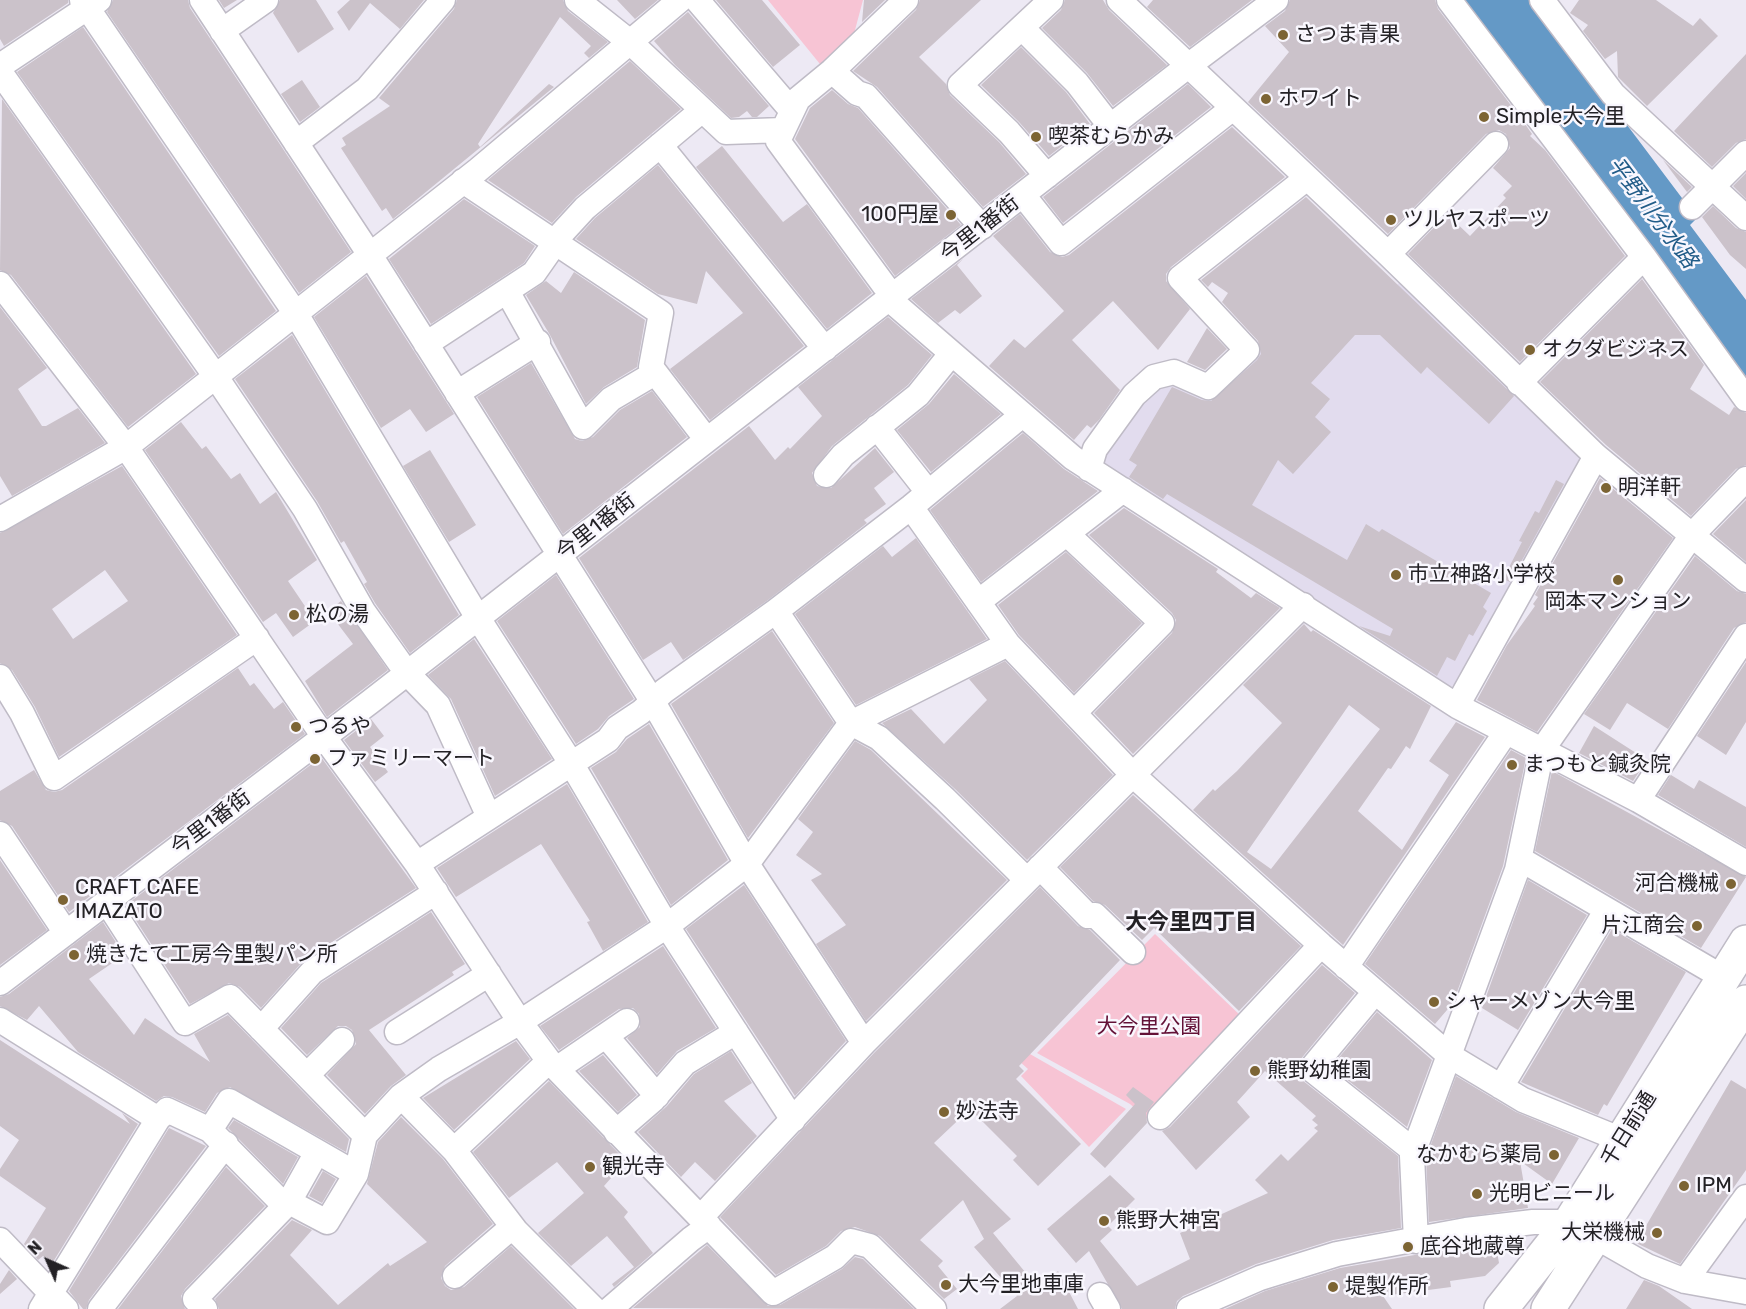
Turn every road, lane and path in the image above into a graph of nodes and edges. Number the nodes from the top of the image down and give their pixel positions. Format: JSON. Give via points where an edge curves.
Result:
{"nodes":[{"id":1,"x":201,"y":0,"type":"edge"},
{"id":2,"x":266,"y":0,"type":"edge"},
{"id":3,"x":443,"y":0,"type":"edge"},
{"id":4,"x":578,"y":0,"type":"edge"},
{"id":5,"x":680,"y":0,"type":"edge"},
{"id":6,"x":697,"y":0,"type":"edge"},
{"id":7,"x":906,"y":0,"type":"edge"},
{"id":8,"x":1050,"y":0,"type":"edge"},
{"id":9,"x":1119,"y":0,"type":"edge"},
{"id":10,"x":1276,"y":0,"type":"edge"},
{"id":11,"x":1449,"y":0,"type":"edge"},
{"id":12,"x":1542,"y":0,"type":"edge"},
{"id":13,"x":90,"y":2,"type":"edge"},
{"id":14,"x":1023,"y":29,"type":"junction"},
{"id":15,"x":222,"y":31,"type":"junction"},
{"id":16,"x":630,"y":42,"type":"junction"},
{"id":17,"x":0,"y":66,"type":"edge"},
{"id":18,"x":1188,"y":66,"type":"junction"},
{"id":19,"x":832,"y":71,"type":"junction"},
{"id":20,"x":0,"y":72,"type":"edge"},
{"id":21,"x":1233,"y":108,"type":"junction"},
{"id":22,"x":701,"y":111,"type":"junction"},
{"id":23,"x":788,"y":121,"type":"junction"},
{"id":24,"x":1111,"y":127,"type":"junction"},
{"id":25,"x":296,"y":143,"type":"junction"},
{"id":26,"x":1496,"y":144,"type":"dead end"},
{"id":27,"x":660,"y":145,"type":"junction"},
{"id":28,"x":1746,"y":153,"type":"edge"},
{"id":29,"x":1047,"y":176,"type":"junction"},
{"id":30,"x":1307,"y":178,"type":"junction"},
{"id":31,"x":463,"y":181,"type":"junction"},
{"id":32,"x":1712,"y":188,"type":"junction"},
{"id":33,"x":1023,"y":195,"type":"junction"},
{"id":34,"x":1692,"y":207,"type":"dead end"},
{"id":35,"x":1746,"y":218,"type":"edge"},
{"id":36,"x":982,"y":227,"type":"junction"},
{"id":37,"x":555,"y":243,"type":"junction"},
{"id":38,"x":1388,"y":254,"type":"junction"},
{"id":39,"x":370,"y":255,"type":"junction"},
{"id":40,"x":1644,"y":257,"type":"junction"},
{"id":41,"x":0,"y":284,"type":"edge"},
{"id":42,"x":507,"y":291,"type":"junction"},
{"id":43,"x":891,"y":298,"type":"junction"},
{"id":44,"x":296,"y":314,"type":"junction"},
{"id":45,"x":538,"y":342,"type":"junction"},
{"id":46,"x":426,"y":344,"type":"junction"},
{"id":47,"x":825,"y":349,"type":"junction"},
{"id":48,"x":951,"y":354,"type":"junction"},
{"id":49,"x":655,"y":373,"type":"junction"},
{"id":50,"x":216,"y":377,"type":"junction"},
{"id":51,"x":1519,"y":383,"type":"junction"},
{"id":52,"x":457,"y":393,"type":"junction"},
{"id":53,"x":1746,"y":399,"type":"edge"},
{"id":54,"x":1021,"y":416,"type":"junction"},
{"id":55,"x":877,"y":428,"type":"junction"},
{"id":56,"x":707,"y":440,"type":"junction"},
{"id":57,"x":126,"y":447,"type":"junction"},
{"id":58,"x":1596,"y":456,"type":"junction"},
{"id":59,"x":1089,"y":469,"type":"junction"},
{"id":60,"x":825,"y":475,"type":"dead end"},
{"id":61,"x":1746,"y":479,"type":"edge"},
{"id":62,"x":1122,"y":490,"type":"junction"},
{"id":63,"x":920,"y":500,"type":"junction"},
{"id":64,"x":3,"y":510,"type":"edge"},
{"id":65,"x":1067,"y":534,"type":"junction"},
{"id":66,"x":1692,"y":536,"type":"junction"},
{"id":67,"x":560,"y":555,"type":"junction"},
{"id":68,"x":1746,"y":580,"type":"edge"},
{"id":69,"x":978,"y":602,"type":"junction"},
{"id":70,"x":1303,"y":605,"type":"junction"},
{"id":71,"x":776,"y":611,"type":"junction"},
{"id":72,"x":478,"y":618,"type":"junction"},
{"id":73,"x":1746,"y":636,"type":"edge"},
{"id":74,"x":257,"y":638,"type":"junction"},
{"id":75,"x":1008,"y":644,"type":"junction"},
{"id":76,"x":407,"y":673,"type":"junction"},
{"id":77,"x":0,"y":676,"type":"edge"},
{"id":78,"x":653,"y":702,"type":"junction"},
{"id":79,"x":1457,"y":706,"type":"junction"},
{"id":80,"x":1074,"y":713,"type":"junction"},
{"id":81,"x":851,"y":723,"type":"junction"},
{"id":82,"x":1506,"y":732,"type":"junction"},
{"id":83,"x":324,"y":737,"type":"junction"},
{"id":84,"x":1542,"y":750,"type":"junction"},
{"id":85,"x":571,"y":764,"type":"junction"},
{"id":86,"x":1134,"y":776,"type":"junction"},
{"id":87,"x":1638,"y":800,"type":"junction"},
{"id":88,"x":489,"y":817,"type":"junction"},
{"id":89,"x":0,"y":834,"type":"edge"},
{"id":90,"x":1520,"y":859,"type":"junction"},
{"id":91,"x":1746,"y":863,"type":"edge"},
{"id":92,"x":417,"y":864,"type":"junction"},
{"id":93,"x":747,"y":864,"type":"junction"},
{"id":94,"x":1034,"y":873,"type":"junction"},
{"id":95,"x":436,"y":892,"type":"junction"},
{"id":96,"x":107,"y":902,"type":"junction"},
{"id":97,"x":1606,"y":910,"type":"junction"},
{"id":98,"x":667,"y":926,"type":"junction"},
{"id":99,"x":66,"y":933,"type":"junction"},
{"id":100,"x":1746,"y":942,"type":"edge"},
{"id":101,"x":1321,"y":945,"type":"junction"},
{"id":102,"x":1132,"y":952,"type":"dead end"},
{"id":103,"x":1346,"y":967,"type":"junction"},
{"id":104,"x":489,"y":974,"type":"junction"},
{"id":105,"x":1724,"y":978,"type":"junction"},
{"id":106,"x":0,"y":983,"type":"edge"},
{"id":107,"x":1375,"y":992,"type":"junction"},
{"id":108,"x":1746,"y":1002,"type":"edge"},
{"id":109,"x":0,"y":1020,"type":"edge"},
{"id":110,"x":627,"y":1021,"type":"dead end"},
{"id":111,"x":520,"y":1022,"type":"junction"},
{"id":112,"x":261,"y":1029,"type":"junction"},
{"id":113,"x":397,"y":1032,"type":"dead end"},
{"id":114,"x":736,"y":1032,"type":"junction"},
{"id":115,"x":606,"y":1036,"type":"junction"},
{"id":116,"x":342,"y":1040,"type":"dead end"},
{"id":117,"x":864,"y":1043,"type":"junction"},
{"id":118,"x":1450,"y":1056,"type":"junction"},
{"id":119,"x":553,"y":1064,"type":"junction"},
{"id":120,"x":307,"y":1076,"type":"junction"},
{"id":121,"x":1501,"y":1087,"type":"junction"},
{"id":122,"x":401,"y":1096,"type":"junction"},
{"id":123,"x":657,"y":1096,"type":"junction"},
{"id":124,"x":1160,"y":1117,"type":"dead end"},
{"id":125,"x":158,"y":1119,"type":"junction"},
{"id":126,"x":793,"y":1120,"type":"junction"},
{"id":127,"x":616,"y":1132,"type":"junction"},
{"id":128,"x":365,"y":1135,"type":"junction"},
{"id":129,"x":218,"y":1137,"type":"junction"},
{"id":130,"x":1622,"y":1140,"type":"junction"},
{"id":131,"x":454,"y":1150,"type":"junction"},
{"id":132,"x":1413,"y":1151,"type":"junction"},
{"id":133,"x":317,"y":1152,"type":"junction"},
{"id":134,"x":356,"y":1174,"type":"junction"},
{"id":135,"x":1746,"y":1197,"type":"edge"},
{"id":136,"x":289,"y":1202,"type":"junction"},
{"id":137,"x":705,"y":1222,"type":"junction"},
{"id":138,"x":512,"y":1227,"type":"junction"},
{"id":139,"x":1583,"y":1230,"type":"junction"},
{"id":140,"x":0,"y":1240,"type":"edge"},
{"id":141,"x":1416,"y":1241,"type":"junction"},
{"id":142,"x":455,"y":1276,"type":"dead end"},
{"id":143,"x":1685,"y":1281,"type":"junction"},
{"id":144,"x":1746,"y":1292,"type":"edge"},
{"id":145,"x":46,"y":1300,"type":"edge"},
{"id":146,"x":66,"y":1309,"type":"edge"},
{"id":147,"x":100,"y":1309,"type":"edge"},
{"id":148,"x":205,"y":1309,"type":"edge"},
{"id":149,"x":594,"y":1309,"type":"edge"},
{"id":150,"x":610,"y":1309,"type":"edge"},
{"id":151,"x":934,"y":1309,"type":"edge"},
{"id":152,"x":1189,"y":1309,"type":"edge"},
{"id":153,"x":1501,"y":1309,"type":"edge"},
{"id":154,"x":1548,"y":1309,"type":"edge"}],
"edges":[{"from":1,"to":15,"type":"street"},
{"from":2,"to":15,"type":"street"},
{"from":3,"to":25,"type":"street","via":[[367,89]]},
{"from":4,"to":16,"type":"street"},
{"from":5,"to":16,"type":"street"},
{"from":6,"to":23,"type":"street"},
{"from":7,"to":19,"type":"street"},
{"from":8,"to":14,"type":"street"},
{"from":9,"to":18,"type":"street"},
{"from":10,"to":18,"type":"street","name":"今里1番街"},
{"from":11,"to":40,"type":"street"},
{"from":12,"to":32,"type":"street","via":[[1613,94]]},
{"from":13,"to":17,"type":"street"},
{"from":13,"to":44,"type":"street"},
{"from":14,"to":24,"type":"street","via":[[1077,83]]},
{"from":14,"to":29,"type":"street","via":[[960,85]]},
{"from":15,"to":25,"type":"street"},
{"from":16,"to":22,"type":"street"},
{"from":16,"to":31,"type":"street"},
{"from":18,"to":21,"type":"street"},
{"from":18,"to":24,"type":"street","name":"今里1番街"},
{"from":19,"to":23,"type":"street","via":[[798,99]]},
{"from":19,"to":36,"type":"street","via":[[866,96]]},
{"from":20,"to":50,"type":"street"},
{"from":21,"to":30,"type":"street"},
{"from":21,"to":33,"type":"street","via":[[1061,243]]},
{"from":22,"to":23,"type":"street","via":[[726,132]]},
{"from":22,"to":27,"type":"street"},
{"from":23,"to":43,"type":"street","via":[[778,141]]},
{"from":24,"to":29,"type":"street","name":"今里1番街"},
{"from":25,"to":39,"type":"street"},
{"from":26,"to":38,"type":"street"},
{"from":27,"to":37,"type":"street","via":[[585,208]]},
{"from":27,"to":47,"type":"street"},
{"from":28,"to":32,"type":"street"},
{"from":29,"to":33,"type":"street","name":"今里1番街"},
{"from":30,"to":38,"type":"street"},
{"from":30,"to":59,"type":"street","via":[[1180,278],[1247,350],[1208,387],[1174,372],[1154,377],[1134,394],[1095,449]]},
{"from":31,"to":37,"type":"street"},
{"from":31,"to":39,"type":"street"},
{"from":32,"to":34,"type":"street"},
{"from":32,"to":35,"type":"street"},
{"from":33,"to":36,"type":"street","name":"今里1番街"},
{"from":36,"to":43,"type":"street","name":"今里1番街"},
{"from":37,"to":42,"type":"street","via":[[534,273]]},
{"from":37,"to":49,"type":"street","via":[[661,313],[651,367]]},
{"from":38,"to":51,"type":"street"},
{"from":39,"to":44,"type":"street"},
{"from":39,"to":46,"type":"street"},
{"from":40,"to":51,"type":"street"},
{"from":40,"to":53,"type":"street"},
{"from":41,"to":57,"type":"street"},
{"from":42,"to":45,"type":"street"},
{"from":42,"to":46,"type":"street"},
{"from":43,"to":47,"type":"street","name":"今里1番街"},
{"from":43,"to":48,"type":"street"},
{"from":44,"to":50,"type":"street"},
{"from":44,"to":72,"type":"street"},
{"from":45,"to":49,"type":"street","via":[[583,427],[611,399]]},
{"from":45,"to":52,"type":"street"},
{"from":46,"to":52,"type":"street"},
{"from":47,"to":56,"type":"street","name":"今里1番街"},
{"from":48,"to":54,"type":"street"},
{"from":48,"to":55,"type":"street","via":[[918,395]]},
{"from":49,"to":56,"type":"street"},
{"from":50,"to":57,"type":"street"},
{"from":50,"to":76,"type":"street","via":[[305,509],[363,611]]},
{"from":51,"to":58,"type":"street"},
{"from":52,"to":67,"type":"street"},
{"from":54,"to":59,"type":"street"},
{"from":54,"to":63,"type":"street"},
{"from":55,"to":60,"type":"street"},
{"from":55,"to":63,"type":"street"},
{"from":56,"to":67,"type":"street","name":"今里1番街"},
{"from":57,"to":64,"type":"street"},
{"from":57,"to":74,"type":"street"},
{"from":58,"to":66,"type":"street"},
{"from":58,"to":79,"type":"street"},
{"from":59,"to":62,"type":"street"},
{"from":61,"to":66,"type":"street"},
{"from":62,"to":65,"type":"street"},
{"from":62,"to":70,"type":"street"},
{"from":63,"to":69,"type":"street"},
{"from":63,"to":71,"type":"street"},
{"from":65,"to":69,"type":"street"},
{"from":65,"to":80,"type":"street","via":[[1162,623]]},
{"from":66,"to":68,"type":"street"},
{"from":66,"to":84,"type":"street"},
{"from":67,"to":72,"type":"street","name":"今里1番街"},
{"from":67,"to":78,"type":"street"},
{"from":69,"to":75,"type":"street"},
{"from":70,"to":79,"type":"street"},
{"from":70,"to":86,"type":"street"},
{"from":71,"to":78,"type":"street"},
{"from":71,"to":81,"type":"street"},
{"from":72,"to":76,"type":"street","name":"今里1番街"},
{"from":72,"to":85,"type":"street"},
{"from":73,"to":87,"type":"street"},
{"from":74,"to":77,"type":"street","via":[[54,778]]},
{"from":74,"to":83,"type":"street"},
{"from":75,"to":80,"type":"street"},
{"from":75,"to":81,"type":"street"},
{"from":76,"to":83,"type":"street","name":"今里1番街"},
{"from":76,"to":88,"type":"street","via":[[438,705]]},
{"from":78,"to":85,"type":"street","via":[[617,728],[608,740]]},
{"from":78,"to":93,"type":"street"},
{"from":79,"to":82,"type":"street"},
{"from":80,"to":86,"type":"street"},
{"from":81,"to":93,"type":"street"},
{"from":81,"to":94,"type":"street","via":[[879,738]]},
{"from":82,"to":84,"type":"street"},
{"from":82,"to":103,"type":"street"},
{"from":83,"to":92,"type":"street"},
{"from":83,"to":96,"type":"street","name":"今里1番街"},
{"from":84,"to":87,"type":"street"},
{"from":84,"to":90,"type":"street"},
{"from":85,"to":88,"type":"street"},
{"from":85,"to":98,"type":"street"},
{"from":86,"to":94,"type":"street"},
{"from":86,"to":101,"type":"street"},
{"from":87,"to":91,"type":"street"},
{"from":88,"to":92,"type":"street"},
{"from":89,"to":99,"type":"street"},
{"from":90,"to":97,"type":"street"},
{"from":90,"to":118,"type":"street"},
{"from":92,"to":95,"type":"street"},
{"from":93,"to":98,"type":"street"},
{"from":93,"to":117,"type":"street"},
{"from":94,"to":102,"type":"street","via":[[1088,916],[1095,915]]},
{"from":94,"to":117,"type":"street"},
{"from":95,"to":104,"type":"street"},
{"from":95,"to":112,"type":"street","via":[[312,972]]},
{"from":96,"to":99,"type":"street","name":"今里1番街"},
{"from":96,"to":112,"type":"street","via":[[185,1023],[230,997]]},
{"from":97,"to":105,"type":"street"},
{"from":97,"to":121,"type":"street"},
{"from":98,"to":111,"type":"street"},
{"from":98,"to":114,"type":"street"},
{"from":99,"to":106,"type":"street","name":"今里1番街"},
{"from":100,"to":105,"type":"highway","name":"千日前通"},
{"from":101,"to":103,"type":"street"},
{"from":101,"to":124,"type":"street"},
{"from":103,"to":107,"type":"street"},
{"from":104,"to":111,"type":"street"},
{"from":104,"to":113,"type":"street"},
{"from":105,"to":130,"type":"highway","name":"千日前通"},
{"from":107,"to":118,"type":"street"},
{"from":107,"to":132,"type":"street","via":[[1311,1069]]},
{"from":108,"to":139,"type":"highway","name":"千日前通"},
{"from":109,"to":125,"type":"street"},
{"from":110,"to":115,"type":"street"},
{"from":111,"to":119,"type":"street"},
{"from":111,"to":122,"type":"street"},
{"from":112,"to":120,"type":"street"},
{"from":114,"to":123,"type":"street","via":[[685,1063]]},
{"from":114,"to":126,"type":"street"},
{"from":115,"to":119,"type":"street"},
{"from":115,"to":123,"type":"street"},
{"from":116,"to":120,"type":"street"},
{"from":117,"to":126,"type":"street"},
{"from":118,"to":121,"type":"street"},
{"from":118,"to":132,"type":"street"},
{"from":119,"to":127,"type":"street"},
{"from":119,"to":131,"type":"street"},
{"from":120,"to":128,"type":"street"},
{"from":121,"to":130,"type":"street","via":[[1523,1100]]},
{"from":122,"to":128,"type":"street"},
{"from":122,"to":131,"type":"street"},
{"from":123,"to":127,"type":"street"},
{"from":125,"to":129,"type":"street","via":[[167,1110]]},
{"from":125,"to":145,"type":"street"},
{"from":126,"to":137,"type":"street"},
{"from":127,"to":137,"type":"street"},
{"from":128,"to":134,"type":"street"},
{"from":129,"to":133,"type":"street","via":[[229,1101]]},
{"from":129,"to":136,"type":"street","via":[[282,1203]]},
{"from":129,"to":147,"type":"street"},
{"from":130,"to":139,"type":"highway","name":"千日前通"},
{"from":131,"to":138,"type":"street"},
{"from":132,"to":141,"type":"street"},
{"from":133,"to":134,"type":"street"},
{"from":133,"to":136,"type":"street"},
{"from":134,"to":136,"type":"street","via":[[327,1222]]},
{"from":135,"to":143,"type":"street"},
{"from":136,"to":148,"type":"street","via":[[195,1299]]},
{"from":137,"to":150,"type":"street","via":[[691,1239]]},
{"from":137,"to":151,"type":"street","via":[[773,1293],[835,1257],[851,1241],[870,1246]]},
{"from":138,"to":142,"type":"street"},
{"from":138,"to":149,"type":"street"},
{"from":139,"to":141,"type":"street","via":[[1533,1222]]},
{"from":139,"to":143,"type":"street","via":[[1647,1266]]},
{"from":139,"to":153,"type":"highway","name":"千日前通"},
{"from":139,"to":154,"type":"highway","name":"千日前通"},
{"from":140,"to":145,"type":"street"},
{"from":141,"to":152,"type":"street","via":[[1337,1254],[1260,1278]]},
{"from":143,"to":144,"type":"street"},
{"from":145,"to":146,"type":"street"}]}
